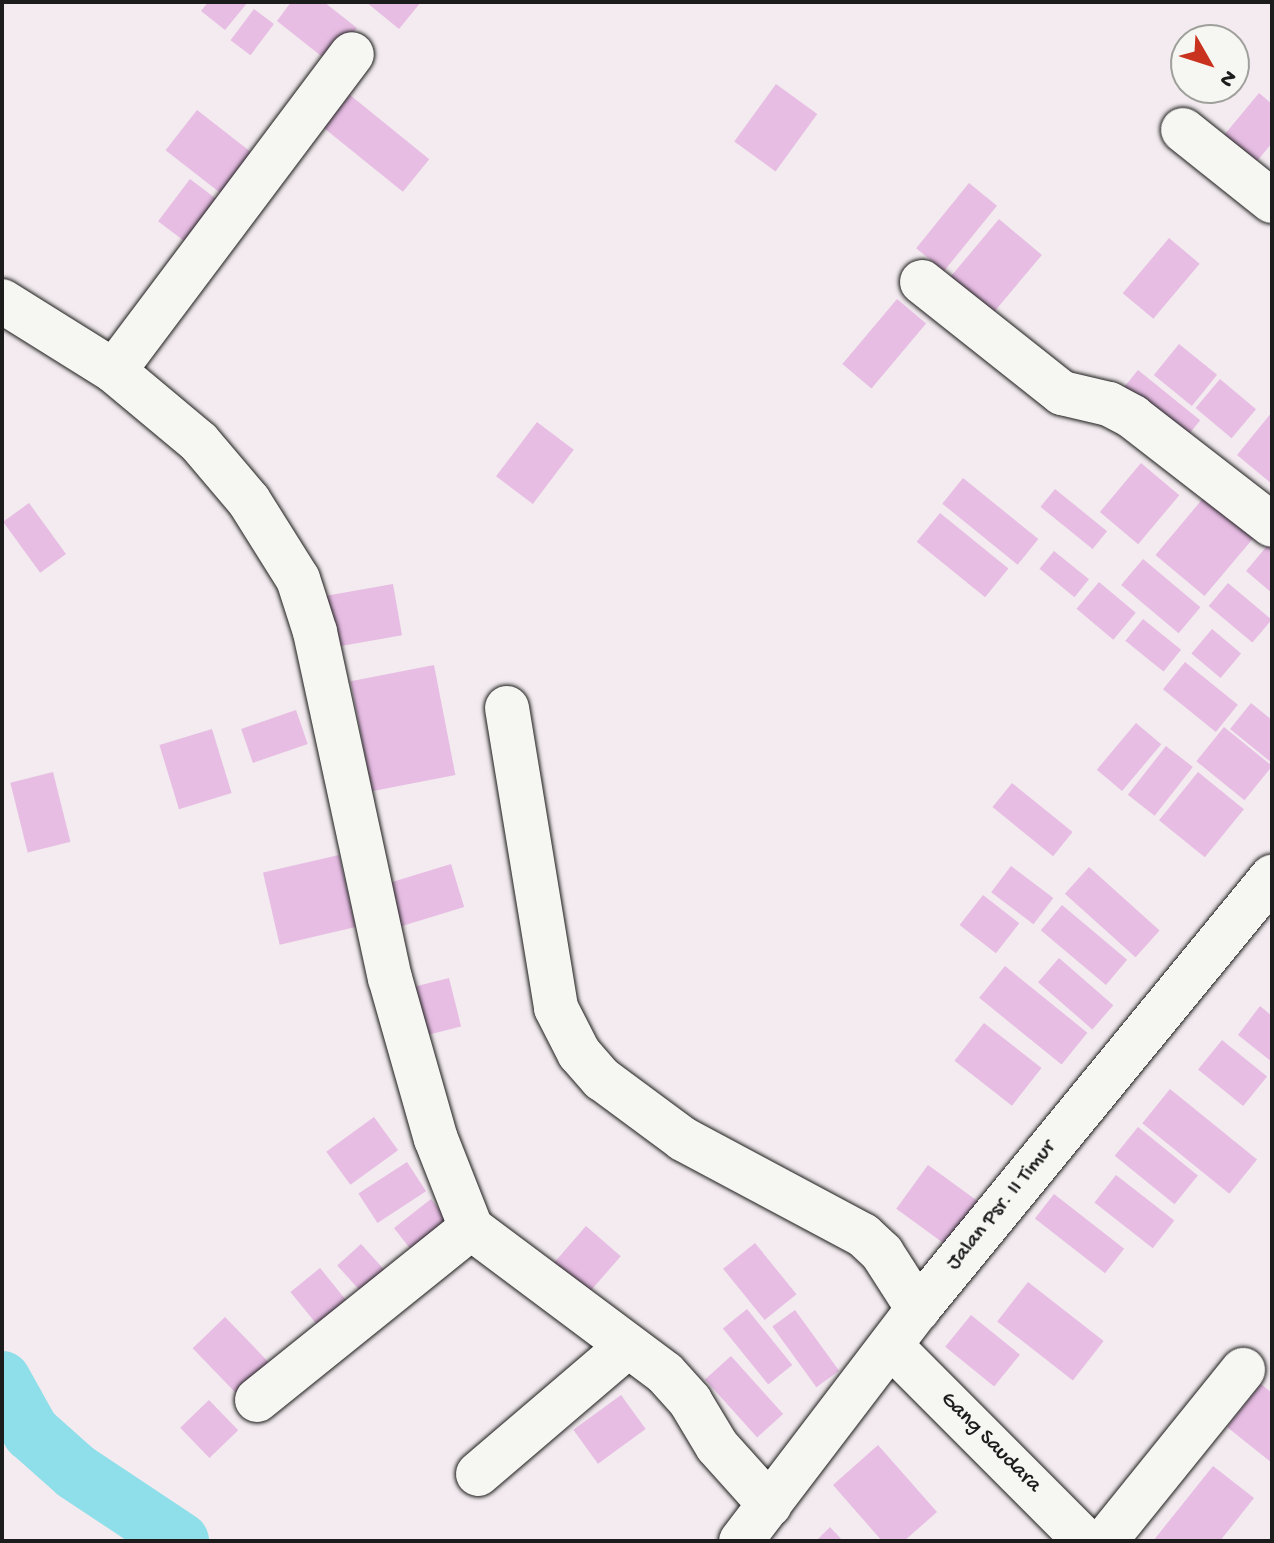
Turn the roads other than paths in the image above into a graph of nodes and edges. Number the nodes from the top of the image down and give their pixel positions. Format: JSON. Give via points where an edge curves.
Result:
{"nodes":[{"id":1,"x":352,"y":54,"type":"dead end"},
{"id":2,"x":1183,"y":130,"type":"dead end"},
{"id":3,"x":1272,"y":201,"type":"edge"},
{"id":4,"x":922,"y":282,"type":"dead end"},
{"id":5,"x":2,"y":301,"type":"edge"},
{"id":6,"x":114,"y":371,"type":"junction"},
{"id":7,"x":1272,"y":525,"type":"edge"},
{"id":8,"x":507,"y":708,"type":"dead end"},
{"id":9,"x":1272,"y":877,"type":"edge"},
{"id":10,"x":471,"y":1228,"type":"junction"},
{"id":11,"x":918,"y":1309,"type":"junction"},
{"id":12,"x":628,"y":1346,"type":"junction"},
{"id":13,"x":892,"y":1347,"type":"junction"},
{"id":14,"x":1243,"y":1370,"type":"dead end"},
{"id":15,"x":257,"y":1400,"type":"dead end"},
{"id":16,"x":478,"y":1474,"type":"dead end"},
{"id":17,"x":770,"y":1505,"type":"junction"},
{"id":18,"x":741,"y":1541,"type":"edge"},
{"id":19,"x":1085,"y":1541,"type":"edge"},
{"id":20,"x":1105,"y":1541,"type":"edge"}],
"edges":[{"from":1,"to":6,"type":"street"},
{"from":2,"to":3,"type":"street"},
{"from":4,"to":7,"type":"street","via":[[1062,393],[1109,404],[1133,417]]},
{"from":5,"to":6,"type":"street"},
{"from":6,"to":10,"type":"street","via":[[199,442],[249,501],[298,579],[315,632],[390,978],[436,1139]]},
{"from":8,"to":11,"type":"street","via":[[556,1008],[579,1053],[602,1079],[683,1139],[863,1235],[882,1253]]},
{"from":9,"to":11,"type":"street","name":"Jalan Psr. II Timur"},
{"from":10,"to":12,"type":"street"},
{"from":10,"to":15,"type":"street"},
{"from":11,"to":13,"type":"street","name":"Jalan Psr. II Timur"},
{"from":12,"to":16,"type":"street"},
{"from":12,"to":17,"type":"street","via":[[679,1387],[717,1446]]},
{"from":13,"to":17,"type":"street","name":"Jalan Psr. II Timur"},
{"from":13,"to":19,"type":"street","name":"Gang Saudara"},
{"from":14,"to":20,"type":"street"},
{"from":17,"to":18,"type":"street","name":"Jalan Psr. II Timur"}]}
